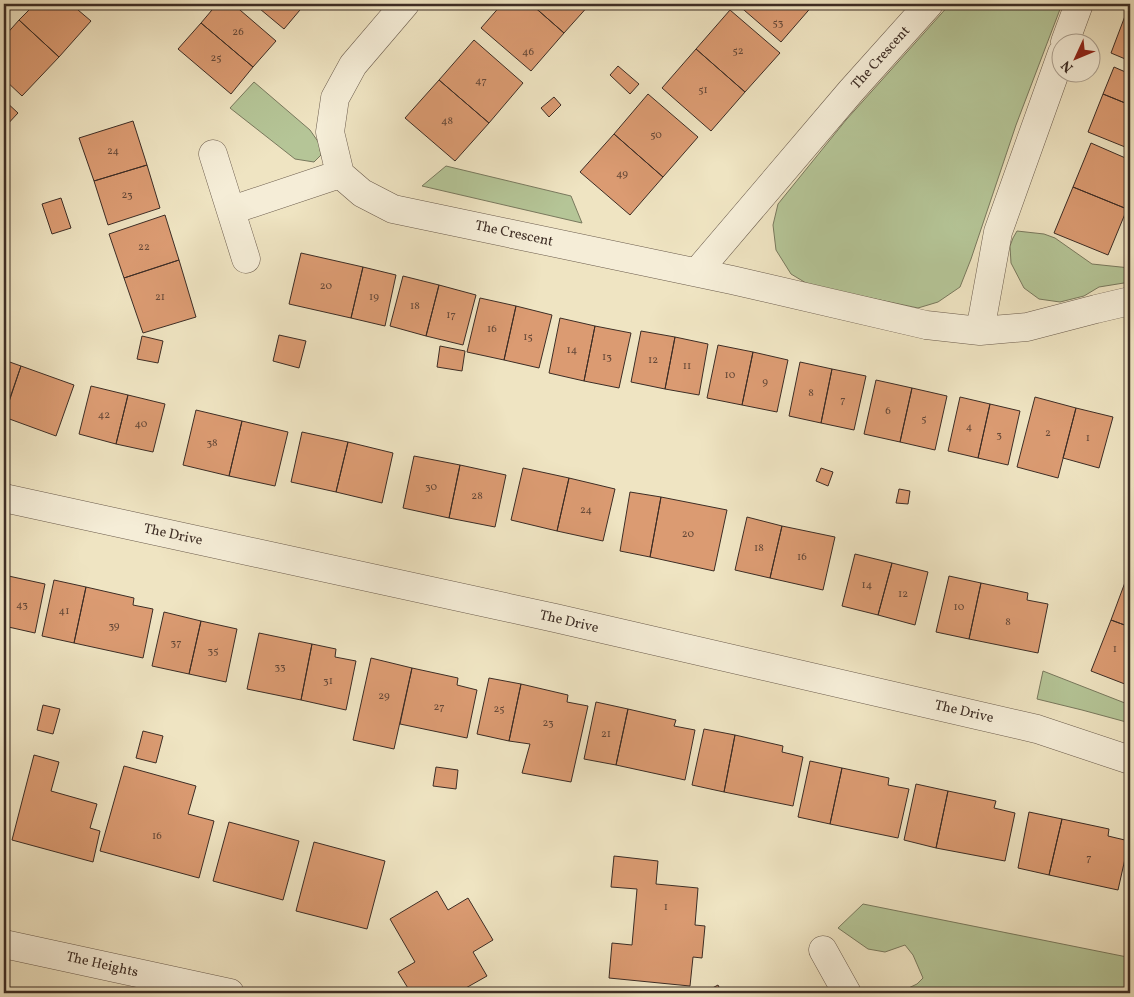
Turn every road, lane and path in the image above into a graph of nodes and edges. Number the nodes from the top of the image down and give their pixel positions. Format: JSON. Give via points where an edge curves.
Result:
{"nodes":[{"id":1,"x":405,"y":4,"type":"edge"},
{"id":2,"x":929,"y":4,"type":"edge"},
{"id":3,"x":1079,"y":4,"type":"edge"},
{"id":4,"x":1069,"y":32,"type":"edge"},
{"id":5,"x":1052,"y":81,"type":"edge"},
{"id":6,"x":213,"y":154,"type":"dead end"},
{"id":7,"x":340,"y":174,"type":"junction"},
{"id":8,"x":232,"y":210,"type":"junction"},
{"id":9,"x":246,"y":259,"type":"dead end"},
{"id":10,"x":697,"y":272,"type":"junction"},
{"id":11,"x":1130,"y":301,"type":"edge"},
{"id":12,"x":980,"y":331,"type":"junction"},
{"id":13,"x":4,"y":498,"type":"edge"},
{"id":14,"x":1130,"y":760,"type":"edge"},
{"id":15,"x":4,"y":944,"type":"edge"},
{"id":16,"x":823,"y":950,"type":"dead end"},
{"id":17,"x":230,"y":993,"type":"edge"},
{"id":18,"x":847,"y":993,"type":"edge"}],
"edges":[{"from":1,"to":7,"type":"street","via":[[353,65],[335,98],[330,132]]},
{"from":2,"to":10,"type":"street","name":"The Crescent"},
{"from":3,"to":4,"type":"street"},
{"from":5,"to":12,"type":"street","via":[[998,232]]},
{"from":6,"to":8,"type":"street"},
{"from":7,"to":8,"type":"street"},
{"from":7,"to":10,"type":"street","name":"The Crescent","via":[[362,193],[393,209]]},
{"from":8,"to":9,"type":"street"},
{"from":10,"to":12,"type":"street","name":"The Crescent","via":[[926,325]]},
{"from":11,"to":12,"type":"street","name":"The Crescent","via":[[1027,327]]},
{"from":13,"to":14,"type":"street","name":"The Drive","via":[[555,618],[1037,729]]},
{"from":15,"to":17,"type":"street","name":"The Heights"},
{"from":16,"to":18,"type":"street"}]}
